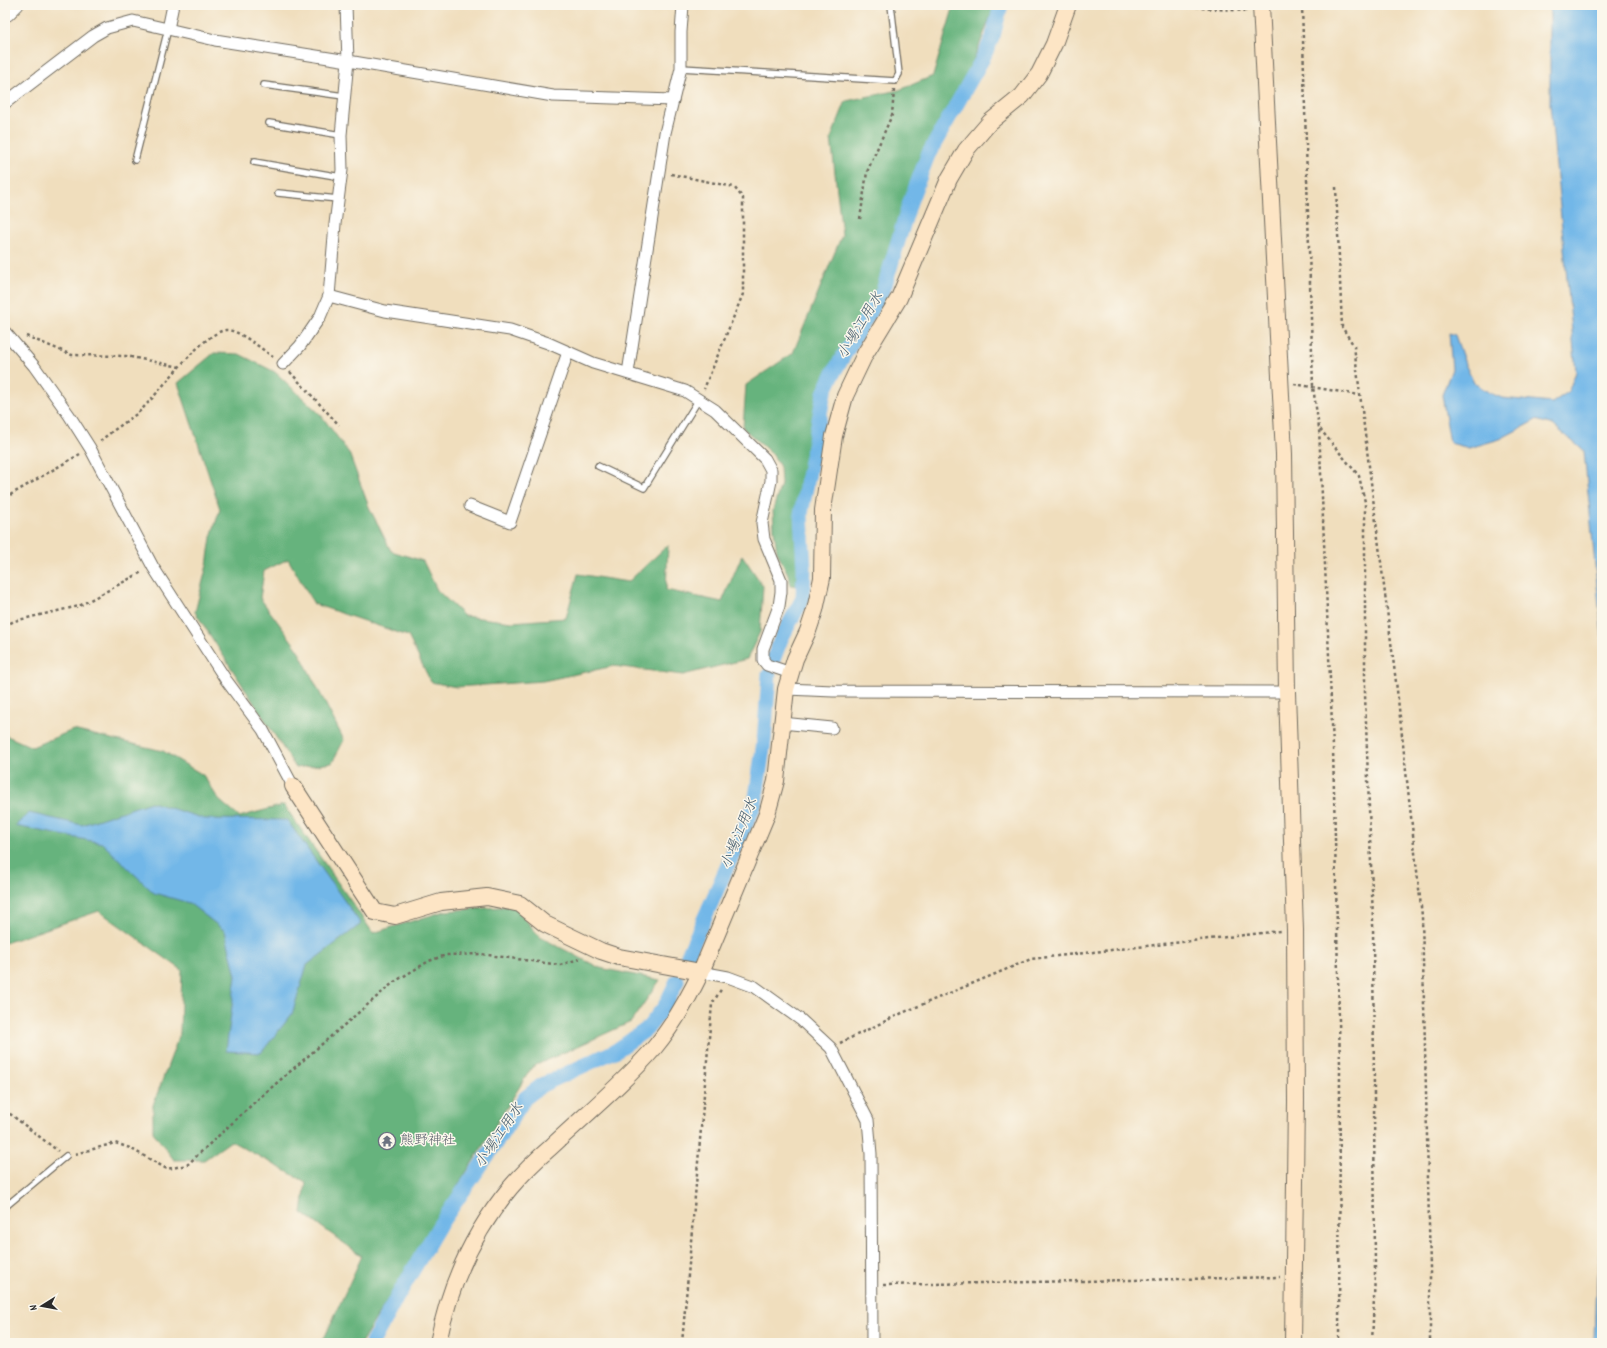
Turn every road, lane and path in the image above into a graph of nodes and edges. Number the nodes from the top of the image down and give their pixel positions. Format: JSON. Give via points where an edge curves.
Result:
{"nodes":[{"id":1,"x":18,"y":5,"type":"edge"},
{"id":2,"x":173,"y":5,"type":"edge"},
{"id":3,"x":346,"y":5,"type":"edge"},
{"id":4,"x":683,"y":5,"type":"edge"},
{"id":5,"x":892,"y":5,"type":"edge"},
{"id":6,"x":1068,"y":5,"type":"edge"},
{"id":7,"x":1190,"y":5,"type":"edge"},
{"id":8,"x":1302,"y":5,"type":"edge"},
{"id":9,"x":1261,"y":9,"type":"edge"},
{"id":10,"x":8,"y":15,"type":"dead end"},
{"id":11,"x":168,"y":29,"type":"junction"},
{"id":12,"x":348,"y":61,"type":"junction"},
{"id":13,"x":681,"y":68,"type":"junction"},
{"id":14,"x":895,"y":81,"type":"junction"},
{"id":15,"x":264,"y":85,"type":"dead end"},
{"id":16,"x":344,"y":96,"type":"junction"},
{"id":17,"x":673,"y":100,"type":"junction"},
{"id":18,"x":5,"y":104,"type":"edge"},
{"id":19,"x":269,"y":123,"type":"dead end"},
{"id":20,"x":341,"y":135,"type":"junction"},
{"id":21,"x":135,"y":160,"type":"dead end"},
{"id":22,"x":254,"y":162,"type":"dead end"},
{"id":23,"x":659,"y":171,"type":"junction"},
{"id":24,"x":341,"y":177,"type":"junction"},
{"id":25,"x":1336,"y":187,"type":"dead end"},
{"id":26,"x":278,"y":193,"type":"dead end"},
{"id":27,"x":338,"y":199,"type":"junction"},
{"id":28,"x":860,"y":219,"type":"dead end"},
{"id":29,"x":329,"y":296,"type":"junction"},
{"id":30,"x":5,"y":332,"type":"edge"},
{"id":31,"x":25,"y":336,"type":"dead end"},
{"id":32,"x":568,"y":352,"type":"junction"},
{"id":33,"x":283,"y":364,"type":"junction"},
{"id":34,"x":180,"y":367,"type":"junction"},
{"id":35,"x":628,"y":373,"type":"junction"},
{"id":36,"x":1280,"y":381,"type":"junction"},
{"id":37,"x":1313,"y":387,"type":"junction"},
{"id":38,"x":1359,"y":395,"type":"junction"},
{"id":39,"x":700,"y":399,"type":"junction"},
{"id":40,"x":339,"y":425,"type":"dead end"},
{"id":41,"x":1319,"y":428,"type":"junction"},
{"id":42,"x":90,"y":448,"type":"junction"},
{"id":43,"x":598,"y":466,"type":"dead end"},
{"id":44,"x":5,"y":498,"type":"edge"},
{"id":45,"x":470,"y":506,"type":"dead end"},
{"id":46,"x":153,"y":567,"type":"junction"},
{"id":47,"x":5,"y":626,"type":"edge"},
{"id":48,"x":790,"y":673,"type":"junction"},
{"id":49,"x":786,"y":689,"type":"junction"},
{"id":50,"x":1287,"y":692,"type":"junction"},
{"id":51,"x":782,"y":723,"type":"junction"},
{"id":52,"x":832,"y":728,"type":"dead end"},
{"id":53,"x":293,"y":786,"type":"joint"},
{"id":54,"x":1295,"y":930,"type":"junction"},
{"id":55,"x":601,"y":951,"type":"junction"},
{"id":56,"x":701,"y":972,"type":"junction"},
{"id":57,"x":728,"y":977,"type":"junction"},
{"id":58,"x":831,"y":1048,"type":"junction"},
{"id":59,"x":5,"y":1110,"type":"edge"},
{"id":60,"x":66,"y":1156,"type":"junction"},
{"id":61,"x":5,"y":1207,"type":"edge"},
{"id":62,"x":1294,"y":1277,"type":"junction"},
{"id":63,"x":870,"y":1285,"type":"junction"},
{"id":64,"x":438,"y":1343,"type":"edge"},
{"id":65,"x":682,"y":1343,"type":"edge"},
{"id":66,"x":872,"y":1343,"type":"edge"},
{"id":67,"x":1293,"y":1343,"type":"edge"},
{"id":68,"x":1339,"y":1343,"type":"edge"},
{"id":69,"x":1372,"y":1343,"type":"edge"},
{"id":70,"x":1430,"y":1343,"type":"edge"}],
"edges":[{"from":1,"to":10,"type":"street"},
{"from":2,"to":11,"type":"street"},
{"from":3,"to":12,"type":"street"},
{"from":4,"to":13,"type":"street"},
{"from":5,"to":14,"type":"lane","via":[[899,74]]},
{"from":6,"to":48,"type":"street","via":[[1054,44],[1039,74],[1022,96],[985,128],[966,150],[948,179],[899,298],[865,354],[845,396],[834,436],[823,510],[824,550],[816,610]]},
{"from":7,"to":9,"type":"path","via":[[1201,8]]},
{"from":8,"to":37,"type":"path"},
{"from":9,"to":36,"type":"street"},
{"from":11,"to":12,"type":"street","via":[[215,40]]},
{"from":11,"to":18,"type":"street","via":[[133,21],[107,28]]},
{"from":11,"to":21,"type":"lane"},
{"from":12,"to":16,"type":"street"},
{"from":12,"to":17,"type":"street","via":[[553,96]]},
{"from":13,"to":14,"type":"lane"},
{"from":13,"to":17,"type":"street"},
{"from":14,"to":28,"type":"path","via":[[892,115],[866,172]]},
{"from":15,"to":16,"type":"lane"},
{"from":16,"to":20,"type":"street"},
{"from":17,"to":23,"type":"street"},
{"from":19,"to":20,"type":"lane"},
{"from":20,"to":24,"type":"street"},
{"from":22,"to":24,"type":"lane"},
{"from":23,"to":35,"type":"street"},
{"from":23,"to":39,"type":"path","via":[[734,187],[743,198],[743,294]]},
{"from":24,"to":27,"type":"street"},
{"from":25,"to":38,"type":"path","via":[[1342,327],[1354,346]]},
{"from":26,"to":27,"type":"lane"},
{"from":27,"to":29,"type":"street"},
{"from":29,"to":32,"type":"street","via":[[385,310],[510,330]]},
{"from":29,"to":33,"type":"street","via":[[320,317],[300,346]]},
{"from":30,"to":42,"type":"street","via":[[51,388]]},
{"from":31,"to":34,"type":"path","via":[[72,355],[126,356]]},
{"from":32,"to":35,"type":"street","via":[[593,363]]},
{"from":32,"to":45,"type":"street","via":[[510,522]]},
{"from":33,"to":34,"type":"path","via":[[235,331],[227,330],[215,333]]},
{"from":33,"to":40,"type":"path"},
{"from":34,"to":42,"type":"path","via":[[139,411]]},
{"from":35,"to":39,"type":"street","via":[[684,391]]},
{"from":36,"to":37,"type":"path"},
{"from":36,"to":50,"type":"street","via":[[1284,454]]},
{"from":37,"to":38,"type":"path"},
{"from":37,"to":41,"type":"path"},
{"from":38,"to":70,"type":"path","via":[[1397,690],[1422,916]]},
{"from":39,"to":43,"type":"lane","via":[[644,488]]},
{"from":39,"to":48,"type":"street","via":[[758,451],[771,470],[762,523],[764,539],[781,580],[781,592],[779,606],[763,649],[763,660],[767,665]]},
{"from":41,"to":68,"type":"path","via":[[1333,746],[1339,1034]]},
{"from":41,"to":69,"type":"path","via":[[1360,476],[1365,502],[1365,694],[1373,921],[1375,1275]]},
{"from":42,"to":44,"type":"path"},
{"from":42,"to":46,"type":"street"},
{"from":46,"to":47,"type":"path","via":[[79,606],[14,621]]},
{"from":46,"to":53,"type":"street","via":[[226,680],[263,730]]},
{"from":48,"to":49,"type":"street"},
{"from":49,"to":50,"type":"street"},
{"from":49,"to":51,"type":"street"},
{"from":50,"to":54,"type":"street"},
{"from":51,"to":52,"type":"street"},
{"from":51,"to":56,"type":"street","via":[[776,781],[767,814]]},
{"from":53,"to":55,"type":"street","via":[[375,912],[395,916],[441,902],[487,897],[520,904],[545,924]]},
{"from":54,"to":58,"type":"path","via":[[1031,959],[902,1013]]},
{"from":54,"to":62,"type":"street"},
{"from":55,"to":56,"type":"street","via":[[619,957]]},
{"from":55,"to":60,"type":"path","via":[[560,965],[481,954],[446,956],[429,961],[394,982],[257,1100],[187,1165],[167,1169],[130,1148],[115,1143]]},
{"from":56,"to":57,"type":"street"},
{"from":56,"to":64,"type":"street","via":[[686,1003],[654,1047],[510,1187],[490,1214],[451,1291]]},
{"from":57,"to":58,"type":"street","via":[[755,987],[801,1020]]},
{"from":57,"to":65,"type":"path","via":[[712,1004]]},
{"from":58,"to":63,"type":"street","via":[[868,1120],[871,1154]]},
{"from":59,"to":60,"type":"path"},
{"from":60,"to":61,"type":"lane"},
{"from":62,"to":63,"type":"path"},
{"from":62,"to":67,"type":"street"},
{"from":63,"to":66,"type":"street"}]}
